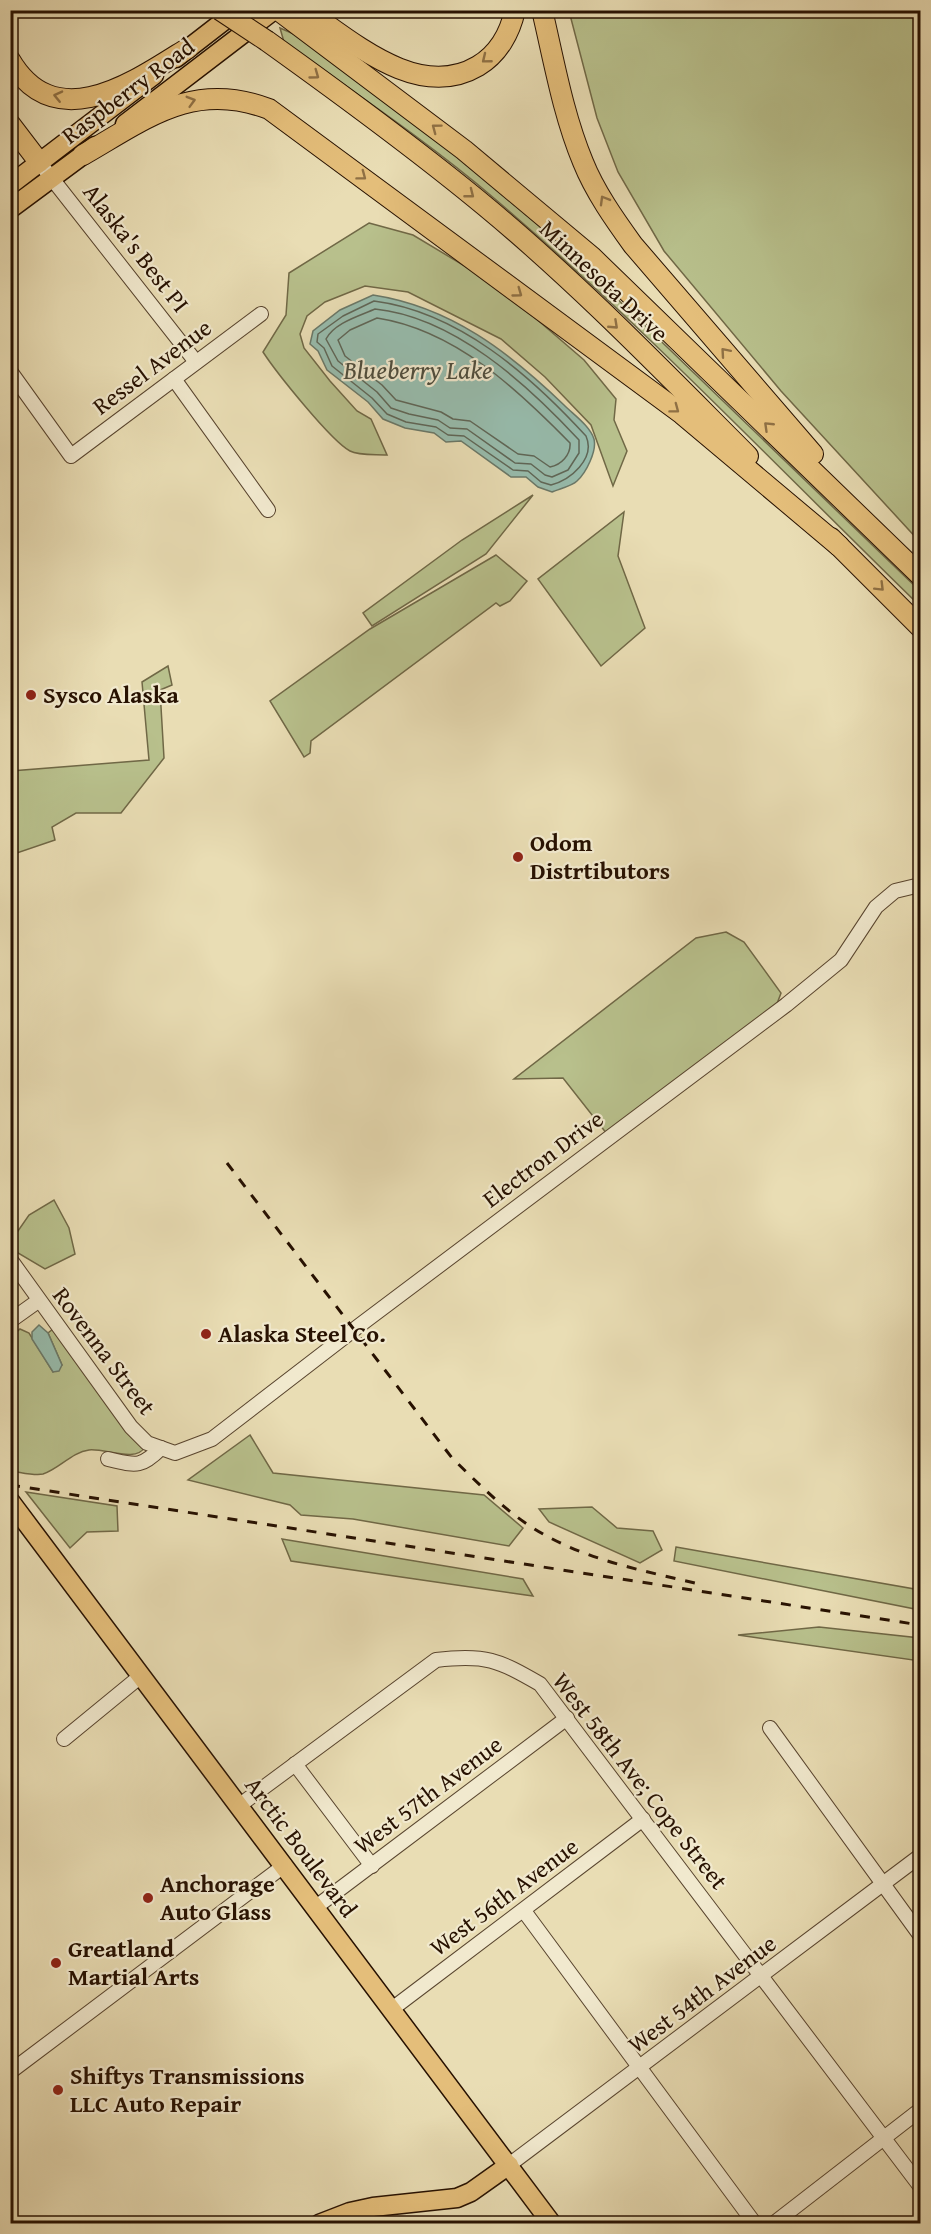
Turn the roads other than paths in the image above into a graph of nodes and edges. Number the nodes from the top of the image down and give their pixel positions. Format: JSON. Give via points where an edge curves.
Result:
{"nodes":[{"id":1,"x":220,"y":10,"type":"edge"},
{"id":2,"x":238,"y":10,"type":"edge"},
{"id":3,"x":276,"y":10,"type":"edge"},
{"id":4,"x":515,"y":10,"type":"edge"},
{"id":5,"x":542,"y":10,"type":"edge"},
{"id":6,"x":305,"y":16,"type":"edge"},
{"id":7,"x":188,"y":48,"type":"junction"},
{"id":8,"x":10,"y":60,"type":"edge"},
{"id":9,"x":10,"y":124,"type":"edge"},
{"id":10,"x":83,"y":155,"type":"junction"},
{"id":11,"x":39,"y":162,"type":"junction"},
{"id":12,"x":53,"y":177,"type":"junction"},
{"id":13,"x":10,"y":185,"type":"edge"},
{"id":14,"x":10,"y":209,"type":"edge"},
{"id":15,"x":261,"y":314,"type":"dead end"},
{"id":16,"x":196,"y":362,"type":"junction"},
{"id":17,"x":10,"y":371,"type":"edge"},
{"id":18,"x":174,"y":379,"type":"junction"},
{"id":19,"x":268,"y":510,"type":"dead end"},
{"id":20,"x":856,"y":511,"type":"junction"},
{"id":21,"x":839,"y":546,"type":"junction"},
{"id":22,"x":921,"y":575,"type":"edge"},
{"id":23,"x":921,"y":627,"type":"edge"},
{"id":24,"x":921,"y":885,"type":"edge"},
{"id":25,"x":10,"y":1259,"type":"edge"},
{"id":26,"x":38,"y":1301,"type":"junction"},
{"id":27,"x":10,"y":1321,"type":"edge"},
{"id":28,"x":161,"y":1448,"type":"junction"},
{"id":29,"x":174,"y":1453,"type":"joint"},
{"id":30,"x":108,"y":1459,"type":"dead end"},
{"id":31,"x":10,"y":1502,"type":"edge"},
{"id":32,"x":142,"y":1675,"type":"junction"},
{"id":33,"x":567,"y":1718,"type":"junction"},
{"id":34,"x":770,"y":1728,"type":"dead end"},
{"id":35,"x":64,"y":1739,"type":"dead end"},
{"id":36,"x":296,"y":1764,"type":"junction"},
{"id":37,"x":240,"y":1805,"type":"junction"},
{"id":38,"x":643,"y":1819,"type":"junction"},
{"id":39,"x":921,"y":1856,"type":"edge"},
{"id":40,"x":285,"y":1864,"type":"junction"},
{"id":41,"x":372,"y":1866,"type":"junction"},
{"id":42,"x":883,"y":1885,"type":"junction"},
{"id":43,"x":316,"y":1907,"type":"junction"},
{"id":44,"x":524,"y":1911,"type":"junction"},
{"id":45,"x":921,"y":1935,"type":"edge"},
{"id":46,"x":763,"y":1976,"type":"junction"},
{"id":47,"x":392,"y":2009,"type":"junction"},
{"id":48,"x":642,"y":2067,"type":"junction"},
{"id":49,"x":10,"y":2072,"type":"edge"},
{"id":50,"x":921,"y":2110,"type":"edge"},
{"id":51,"x":884,"y":2138,"type":"junction"},
{"id":52,"x":509,"y":2165,"type":"junction"},
{"id":53,"x":921,"y":2186,"type":"edge"},
{"id":54,"x":319,"y":2223,"type":"edge"},
{"id":55,"x":552,"y":2223,"type":"edge"},
{"id":56,"x":755,"y":2223,"type":"edge"},
{"id":57,"x":773,"y":2223,"type":"edge"}],
"edges":[{"from":1,"to":21,"type":"highway","name":"Minnesota Drive","one_way":true,"bridge":true,"via":[[382,125],[486,207],[658,366]]},
{"from":2,"to":7,"type":"main road","name":"Raspberry Road"},
{"from":3,"to":6,"type":"highway","name":"Minnesota Drive"},
{"from":3,"to":10,"type":"main road","name":"Raspberry Road"},
{"from":4,"to":6,"type":"highway","one_way":true,"via":[[507,36],[483,63],[459,74],[428,78],[384,61]]},
{"from":20,"to":5,"type":"highway","one_way":true,"via":[[823,466],[616,221],[584,164],[565,107]]},
{"from":20,"to":6,"type":"highway","name":"Minnesota Drive","one_way":true,"via":[[592,257]]},
{"from":7,"to":8,"type":"highway","one_way":true,"via":[[122,88],[85,99],[43,91],[21,75]]},
{"from":7,"to":11,"type":"main road","name":"Raspberry Road"},
{"from":9,"to":11,"type":"highway"},
{"from":10,"to":11,"type":"main road","via":[[57,165]]},
{"from":10,"to":12,"type":"main road","name":"Raspberry Road"},
{"from":10,"to":21,"type":"highway","one_way":true,"via":[[162,111],[206,97],[239,99],[269,109],[681,414]]},
{"from":11,"to":12,"type":"street","name":"Alaska's Best PI"},
{"from":11,"to":13,"type":"main road","name":"Raspberry Road"},
{"from":12,"to":14,"type":"main road","name":"Raspberry Road"},
{"from":12,"to":16,"type":"street","name":"Alaska's Best PI"},
{"from":15,"to":16,"type":"street","name":"Ressel Avenue"},
{"from":16,"to":18,"type":"street","name":"Ressel Avenue"},
{"from":17,"to":18,"type":"street","name":"Ressel Avenue","via":[[71,456]]},
{"from":18,"to":19,"type":"street"},
{"from":20,"to":22,"type":"highway","name":"Minnesota Drive"},
{"from":21,"to":23,"type":"highway","name":"Minnesota Drive","one_way":true},
{"from":24,"to":29,"type":"street","name":"Electron Drive","via":[[895,891],[876,907],[842,960],[786,1005],[212,1439]]},
{"from":25,"to":26,"type":"street","name":"Rovenna Street"},
{"from":26,"to":27,"type":"street"},
{"from":26,"to":28,"type":"street","name":"Rovenna Street","via":[[131,1427],[147,1443]]},
{"from":28,"to":29,"type":"street","name":"Rovenna Street"},
{"from":28,"to":30,"type":"street","via":[[138,1465]]},
{"from":31,"to":32,"type":"main road","name":"Arctic Boulevard"},
{"from":32,"to":35,"type":"street"},
{"from":32,"to":37,"type":"main road","name":"Arctic Boulevard"},
{"from":33,"to":36,"type":"street","name":"West 58th Ave; Cope Street","via":[[540,1684],[500,1661],[470,1656],[436,1660]]},
{"from":33,"to":38,"type":"street","name":"West 58th Ave; Cope Street"},
{"from":33,"to":41,"type":"street","name":"West 57th Avenue"},
{"from":34,"to":42,"type":"street"},
{"from":36,"to":37,"type":"street","name":"West 58th Ave; Cope Street"},
{"from":36,"to":41,"type":"street"},
{"from":37,"to":40,"type":"main road","name":"Arctic Boulevard"},
{"from":38,"to":44,"type":"street","name":"West 56th Avenue"},
{"from":38,"to":46,"type":"street","name":"West 58th Ave; Cope Street"},
{"from":39,"to":42,"type":"street","name":"West 54th Avenue"},
{"from":40,"to":43,"type":"main road","name":"Arctic Boulevard"},
{"from":40,"to":49,"type":"street"},
{"from":41,"to":43,"type":"street","name":"West 57th Avenue"},
{"from":42,"to":45,"type":"street"},
{"from":42,"to":46,"type":"street","name":"West 54th Avenue"},
{"from":43,"to":47,"type":"main road","name":"Arctic Boulevard"},
{"from":44,"to":47,"type":"street","name":"West 56th Avenue"},
{"from":44,"to":48,"type":"street"},
{"from":46,"to":48,"type":"street","name":"West 54th Avenue"},
{"from":46,"to":51,"type":"street","name":"West 58th Ave; Cope Street"},
{"from":47,"to":52,"type":"main road","name":"Arctic Boulevard"},
{"from":48,"to":52,"type":"street","name":"West 54th Avenue"},
{"from":48,"to":56,"type":"street"},
{"from":50,"to":51,"type":"street"},
{"from":51,"to":53,"type":"street","name":"West 58th Ave; Cope Street"},
{"from":51,"to":57,"type":"street"},
{"from":52,"to":54,"type":"main road","via":[[457,2198],[373,2207]]},
{"from":52,"to":55,"type":"main road","name":"Arctic Boulevard"}]}
